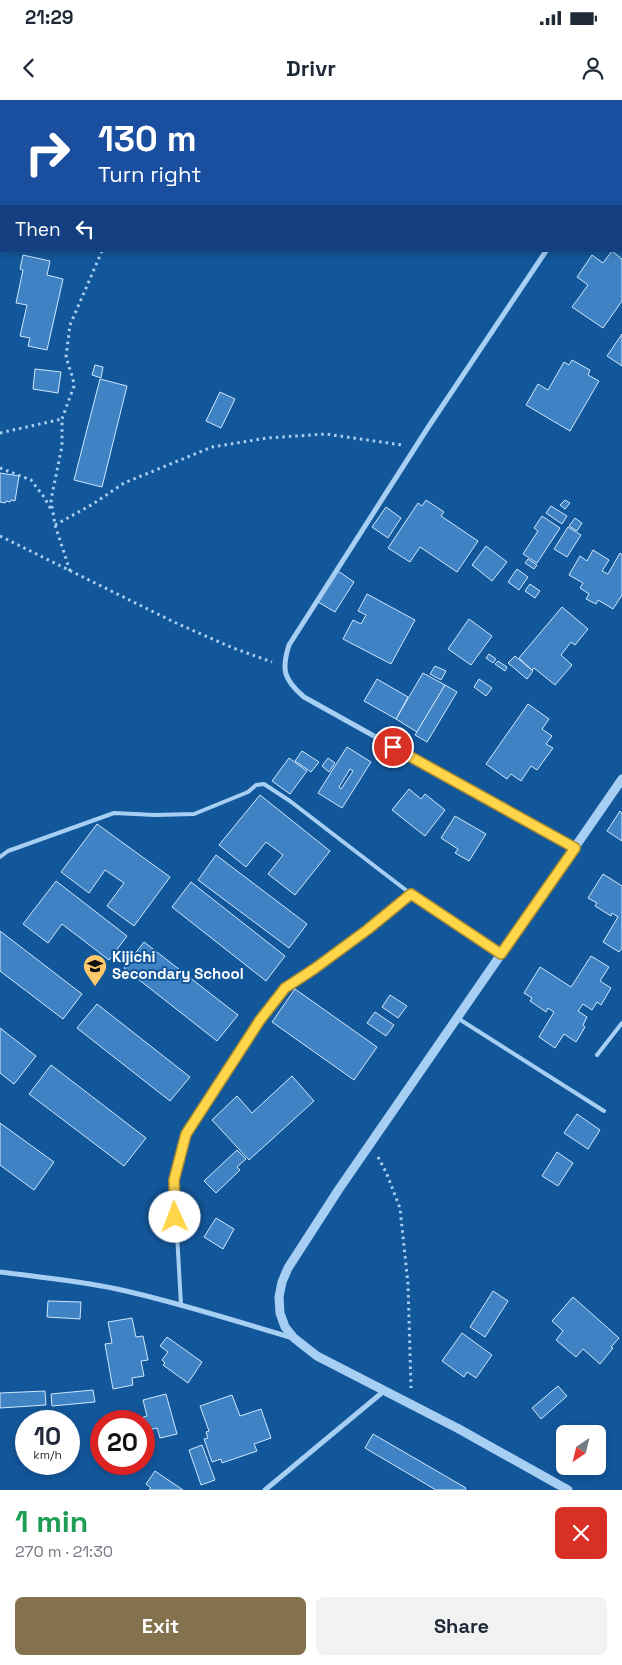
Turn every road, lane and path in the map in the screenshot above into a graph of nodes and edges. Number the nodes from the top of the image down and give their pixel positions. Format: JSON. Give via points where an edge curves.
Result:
{"nodes":[{"id":1,"x":102,"y":252,"type":"edge"},
{"id":2,"x":545,"y":252,"type":"edge"},
{"id":3,"x":62,"y":419,"type":"junction"},
{"id":4,"x":0,"y":433,"type":"edge"},
{"id":5,"x":415,"y":447,"type":"junction"},
{"id":6,"x":0,"y":468,"type":"edge"},
{"id":7,"x":53,"y":514,"type":"junction"},
{"id":8,"x":56,"y":526,"type":"junction"},
{"id":9,"x":0,"y":536,"type":"edge"},
{"id":10,"x":70,"y":571,"type":"junction"},
{"id":11,"x":284,"y":667,"type":"junction"},
{"id":12,"x":622,"y":779,"type":"edge"},
{"id":13,"x":575,"y":848,"type":"junction"},
{"id":14,"x":0,"y":857,"type":"edge"},
{"id":15,"x":411,"y":894,"type":"junction"},
{"id":16,"x":501,"y":954,"type":"junction"},
{"id":17,"x":457,"y":1018,"type":"junction"},
{"id":18,"x":622,"y":1023,"type":"edge"},
{"id":19,"x":597,"y":1055,"type":"dead end"},
{"id":20,"x":604,"y":1111,"type":"dead end"},
{"id":21,"x":370,"y":1143,"type":"junction"},
{"id":22,"x":0,"y":1272,"type":"edge"},
{"id":23,"x":180,"y":1305,"type":"junction"},
{"id":24,"x":294,"y":1338,"type":"junction"},
{"id":25,"x":384,"y":1391,"type":"junction"},
{"id":26,"x":411,"y":1405,"type":"junction"},
{"id":27,"x":265,"y":1490,"type":"edge"},
{"id":28,"x":568,"y":1490,"type":"edge"}],
"edges":[{"from":1,"to":3,"type":"path","via":[[70,325],[66,357],[74,386]]},
{"from":2,"to":5,"type":"street"},
{"from":3,"to":4,"type":"path"},
{"from":3,"to":7,"type":"path","via":[[62,446],[51,500]]},
{"from":5,"to":8,"type":"path","via":[[326,434],[267,438],[212,447],[124,483]]},
{"from":5,"to":11,"type":"street","via":[[290,645]]},
{"from":6,"to":7,"type":"path","via":[[31,480]]},
{"from":7,"to":8,"type":"path"},
{"from":8,"to":10,"type":"path"},
{"from":9,"to":10,"type":"path"},
{"from":10,"to":11,"type":"path","via":[[176,623]]},
{"from":11,"to":13,"type":"street","via":[[289,683],[304,697]]},
{"from":12,"to":13,"type":"street"},
{"from":13,"to":16,"type":"street"},
{"from":14,"to":15,"type":"lane","via":[[8,851],[114,813],[194,814],[264,784],[298,806]]},
{"from":15,"to":16,"type":"lane"},
{"from":15,"to":23,"type":"lane","via":[[360,936],[285,988],[260,1020],[186,1134],[174,1180]]},
{"from":16,"to":17,"type":"street"},
{"from":17,"to":20,"type":"lane"},
{"from":17,"to":21,"type":"street"},
{"from":18,"to":19,"type":"lane"},
{"from":21,"to":24,"type":"street","via":[[282,1282],[280,1313]]},
{"from":21,"to":26,"type":"path","via":[[400,1208],[408,1284]]},
{"from":22,"to":23,"type":"street","via":[[116,1289]]},
{"from":23,"to":24,"type":"street"},
{"from":24,"to":25,"type":"street","via":[[317,1356]]},
{"from":25,"to":26,"type":"street"},
{"from":25,"to":27,"type":"street"},
{"from":26,"to":28,"type":"street"}]}
